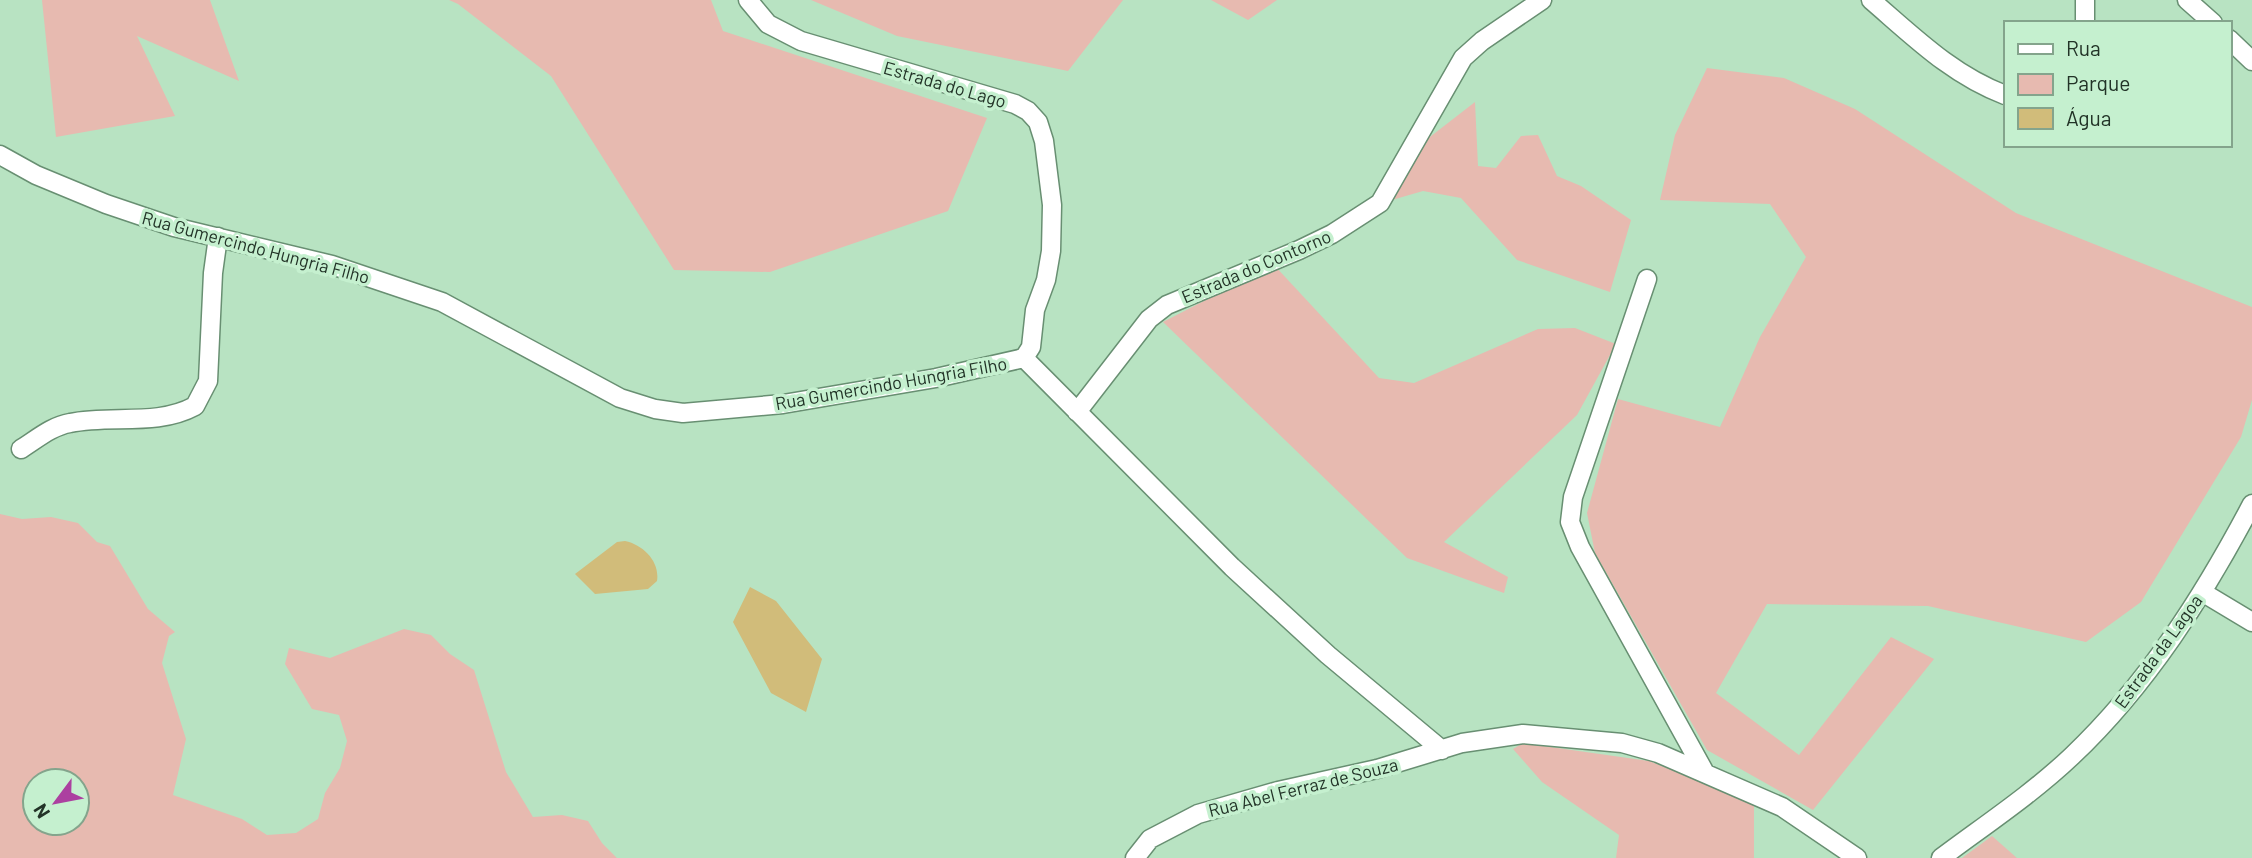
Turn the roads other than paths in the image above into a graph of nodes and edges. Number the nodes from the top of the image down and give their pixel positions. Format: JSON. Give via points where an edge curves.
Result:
{"nodes":[{"id":1,"x":748,"y":0,"type":"edge"},
{"id":2,"x":1542,"y":0,"type":"edge"},
{"id":3,"x":1871,"y":0,"type":"edge"},
{"id":4,"x":2085,"y":0,"type":"edge"},
{"id":5,"x":2188,"y":0,"type":"edge"},
{"id":6,"x":2085,"y":21,"type":"edge"},
{"id":7,"x":2211,"y":21,"type":"edge"},
{"id":8,"x":2231,"y":41,"type":"edge"},
{"id":9,"x":2252,"y":61,"type":"edge"},
{"id":10,"x":2004,"y":95,"type":"edge"},
{"id":11,"x":0,"y":155,"type":"edge"},
{"id":12,"x":218,"y":237,"type":"junction"},
{"id":13,"x":1647,"y":279,"type":"dead end"},
{"id":14,"x":1024,"y":358,"type":"junction"},
{"id":15,"x":1077,"y":412,"type":"junction"},
{"id":16,"x":22,"y":449,"type":"dead end"},
{"id":17,"x":2252,"y":504,"type":"edge"},
{"id":18,"x":2202,"y":592,"type":"junction"},
{"id":19,"x":2252,"y":622,"type":"edge"},
{"id":20,"x":1442,"y":750,"type":"junction"},
{"id":21,"x":1704,"y":771,"type":"junction"},
{"id":22,"x":1136,"y":858,"type":"edge"},
{"id":23,"x":1857,"y":858,"type":"edge"},
{"id":24,"x":1941,"y":858,"type":"edge"}],
"edges":[{"from":1,"to":14,"type":"street","name":"Estrada do Lago","via":[[768,24],[801,41],[1015,104],[1038,122],[1052,205],[1051,251],[1035,310],[1031,347]]},
{"from":2,"to":15,"type":"street","name":"Estrada do Contorno","via":[[1462,58],[1380,203],[1299,250],[1167,305],[1149,319]]},
{"from":3,"to":10,"type":"street","via":[[1936,57],[1977,84]]},
{"from":4,"to":6,"type":"street"},
{"from":5,"to":7,"type":"street"},
{"from":8,"to":9,"type":"street"},
{"from":11,"to":12,"type":"street","name":"Rua Gumercindo Hungria Filho","via":[[106,204]]},
{"from":12,"to":14,"type":"street","name":"Rua Gumercindo Hungria Filho","via":[[332,265],[442,302],[620,398],[655,409],[683,413],[783,404]]},
{"from":12,"to":16,"type":"street","via":[[208,381],[195,406],[161,418],[71,422]]},
{"from":13,"to":21,"type":"street","via":[[1573,497],[1570,522]]},
{"from":14,"to":15,"type":"street","name":"Rua Gumercindo Hungria Filho"},
{"from":15,"to":20,"type":"street","name":"Rua Gumercindo Hungria Filho","via":[[1232,567]]},
{"from":17,"to":18,"type":"street","name":"Estrada da Lagoa"},
{"from":18,"to":19,"type":"street"},
{"from":18,"to":24,"type":"street","name":"Estrada da Lagoa","via":[[2146,673],[2080,747]]},
{"from":20,"to":21,"type":"street","via":[[1494,736],[1570,736],[1622,743]]},
{"from":20,"to":22,"type":"street","name":"Rua Abel Ferraz de Souza","via":[[1198,814],[1150,839]]},
{"from":21,"to":23,"type":"street","via":[[1782,807]]}]}
